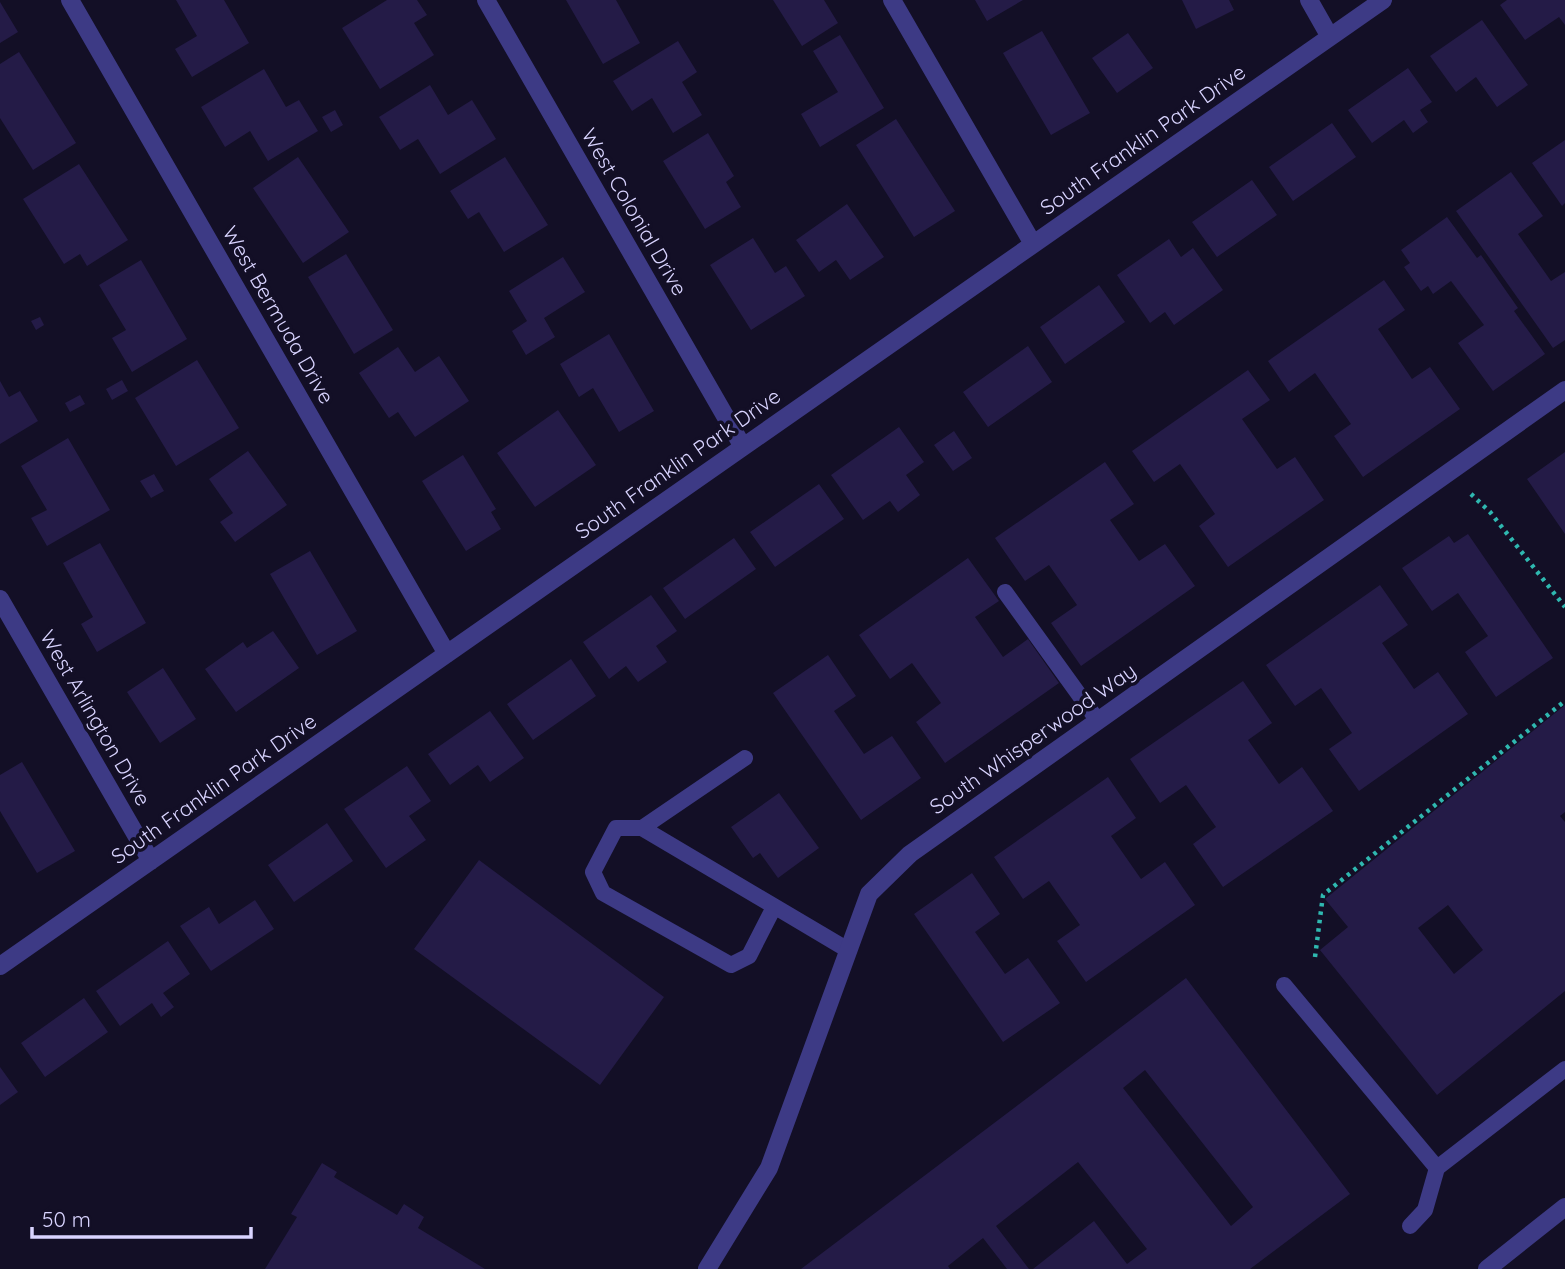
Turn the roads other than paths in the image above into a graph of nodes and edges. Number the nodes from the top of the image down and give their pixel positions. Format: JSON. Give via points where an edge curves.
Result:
{"nodes":[{"id":1,"x":71,"y":0,"type":"edge"},
{"id":2,"x":486,"y":0,"type":"edge"},
{"id":3,"x":892,"y":0,"type":"edge"},
{"id":4,"x":1308,"y":0,"type":"edge"},
{"id":5,"x":1383,"y":0,"type":"edge"},
{"id":6,"x":1330,"y":37,"type":"junction"},
{"id":7,"x":1033,"y":244,"type":"junction"},
{"id":8,"x":1565,"y":390,"type":"edge"},
{"id":9,"x":743,"y":447,"type":"junction"},
{"id":10,"x":1004,"y":592,"type":"dead end"},
{"id":11,"x":0,"y":599,"type":"edge"},
{"id":12,"x":447,"y":654,"type":"junction"},
{"id":13,"x":1098,"y":721,"type":"junction"},
{"id":14,"x":745,"y":758,"type":"dead end"},
{"id":15,"x":642,"y":828,"type":"junction"},
{"id":16,"x":150,"y":861,"type":"junction"},
{"id":17,"x":774,"y":907,"type":"junction"},
{"id":18,"x":848,"y":950,"type":"junction"},
{"id":19,"x":0,"y":966,"type":"edge"},
{"id":20,"x":1284,"y":985,"type":"dead end"},
{"id":21,"x":1565,"y":1069,"type":"edge"},
{"id":22,"x":1437,"y":1168,"type":"junction"},
{"id":23,"x":1565,"y":1207,"type":"edge"},
{"id":24,"x":1410,"y":1226,"type":"dead end"},
{"id":25,"x":707,"y":1269,"type":"edge"},
{"id":26,"x":1487,"y":1269,"type":"edge"}],
"edges":[{"from":1,"to":12,"type":"street","name":"West Bermuda Drive"},
{"from":2,"to":9,"type":"street","name":"West Colonial Drive"},
{"from":3,"to":7,"type":"street"},
{"from":4,"to":6,"type":"street"},
{"from":5,"to":6,"type":"street","name":"South Franklin Park Drive"},
{"from":6,"to":7,"type":"street","name":"South Franklin Park Drive"},
{"from":7,"to":9,"type":"street","name":"South Franklin Park Drive"},
{"from":8,"to":13,"type":"street","name":"South Whisperwood Way"},
{"from":9,"to":12,"type":"street","name":"South Franklin Park Drive"},
{"from":10,"to":13,"type":"lane"},
{"from":11,"to":16,"type":"street","name":"West Arlington Drive"},
{"from":12,"to":16,"type":"street","name":"South Franklin Park Drive"},
{"from":13,"to":18,"type":"street","name":"South Whisperwood Way","via":[[910,854],[869,894]]},
{"from":14,"to":15,"type":"lane"},
{"from":15,"to":17,"type":"lane"},
{"from":15,"to":17,"type":"lane","via":[[616,828],[593,872],[603,892],[731,965],[749,956]]},
{"from":16,"to":19,"type":"street","name":"South Franklin Park Drive"},
{"from":17,"to":18,"type":"lane"},
{"from":18,"to":25,"type":"street","name":"South Whisperwood Way","via":[[769,1168]]},
{"from":20,"to":22,"type":"lane"},
{"from":21,"to":22,"type":"lane"},
{"from":22,"to":24,"type":"lane","via":[[1425,1210]]},
{"from":23,"to":26,"type":"street"}]}
